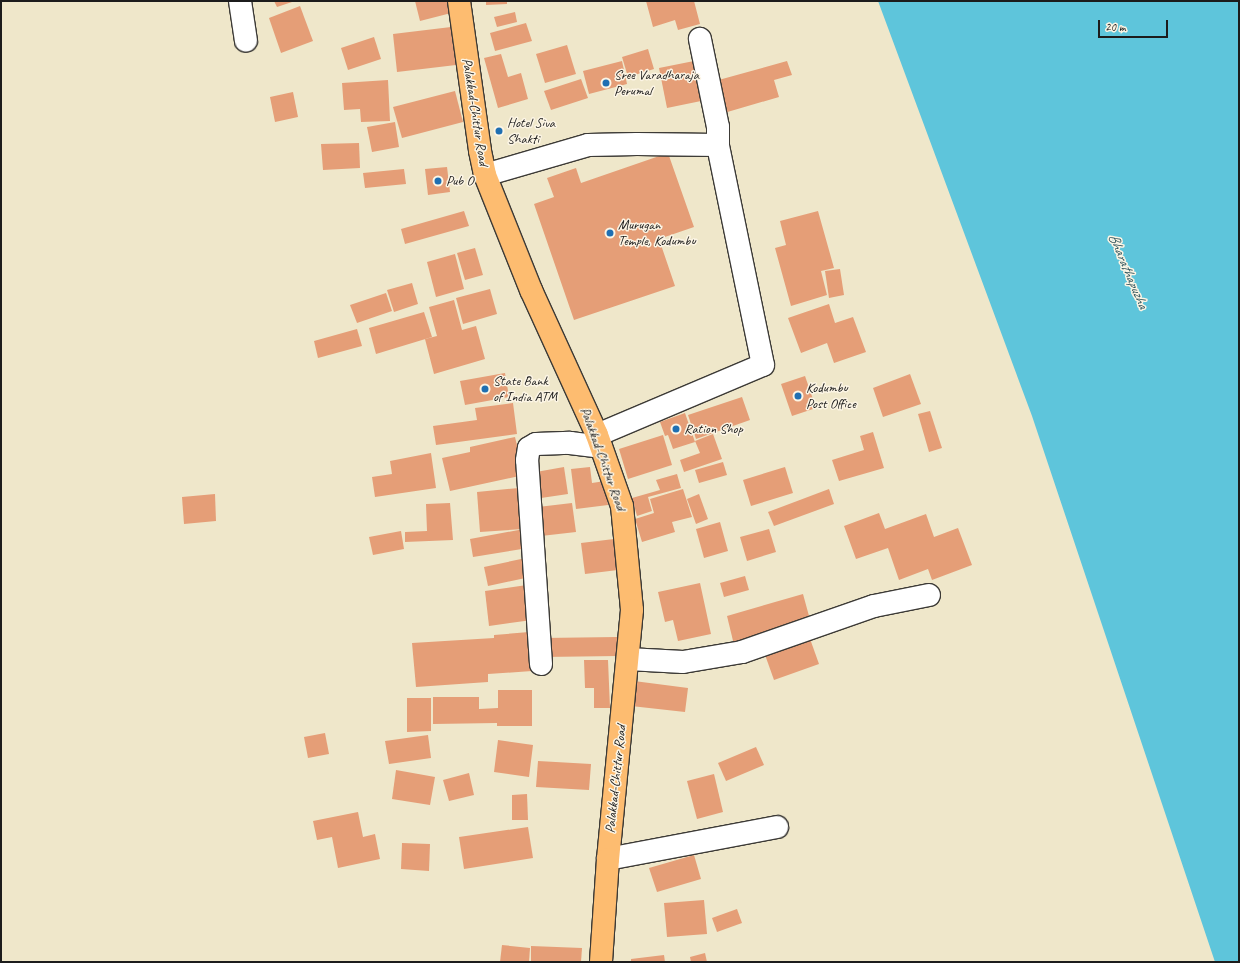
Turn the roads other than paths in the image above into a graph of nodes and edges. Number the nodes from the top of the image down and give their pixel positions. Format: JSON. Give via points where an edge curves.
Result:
{"nodes":[{"id":1,"x":240,"y":1,"type":"edge"},
{"id":2,"x":459,"y":1,"type":"edge"},
{"id":3,"x":700,"y":39,"type":"dead end"},
{"id":4,"x":246,"y":41,"type":"dead end"},
{"id":5,"x":718,"y":145,"type":"junction"},
{"id":6,"x":485,"y":175,"type":"junction"},
{"id":7,"x":599,"y":441,"type":"junction"},
{"id":8,"x":928,"y":595,"type":"dead end"},
{"id":9,"x":628,"y":659,"type":"junction"},
{"id":10,"x":541,"y":664,"type":"dead end"},
{"id":11,"x":777,"y":827,"type":"dead end"},
{"id":12,"x":608,"y":859,"type":"junction"},
{"id":13,"x":601,"y":962,"type":"edge"}],
"edges":[{"from":1,"to":4,"type":"street"},
{"from":2,"to":6,"type":"main road","name":"Palakkad-Chittur Road"},
{"from":3,"to":5,"type":"street","via":[[718,127]]},
{"from":5,"to":6,"type":"street","via":[[588,145]]},
{"from":5,"to":7,"type":"street","via":[[763,365]]},
{"from":6,"to":7,"type":"main road","name":"Palakkad-Chittur Road","via":[[532,290]]},
{"from":7,"to":9,"type":"main road","name":"Palakkad-Chittur Road","via":[[622,506],[632,610]]},
{"from":7,"to":10,"type":"street","via":[[536,444],[529,448],[527,460]]},
{"from":8,"to":9,"type":"street","via":[[874,606],[742,652],[683,662]]},
{"from":9,"to":12,"type":"main road","name":"Palakkad-Chittur Road"},
{"from":11,"to":12,"type":"street"},
{"from":12,"to":13,"type":"main road","name":"Palakkad-Chittur Road"}]}
